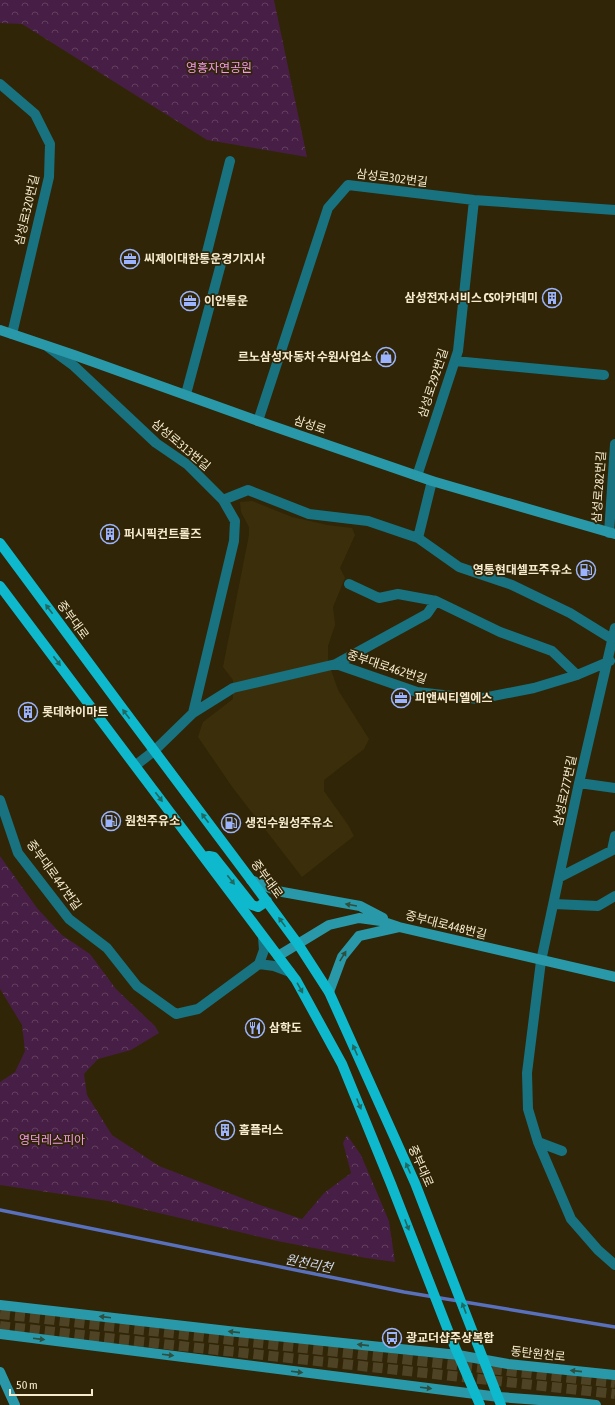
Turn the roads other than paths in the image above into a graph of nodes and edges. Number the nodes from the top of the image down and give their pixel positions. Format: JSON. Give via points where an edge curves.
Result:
{"nodes":[{"id":1,"x":0,"y":84,"type":"edge"},
{"id":2,"x":230,"y":161,"type":"dead end"},
{"id":3,"x":474,"y":200,"type":"junction"},
{"id":4,"x":615,"y":210,"type":"edge"},
{"id":5,"x":0,"y":330,"type":"edge"},
{"id":6,"x":12,"y":334,"type":"junction"},
{"id":7,"x":45,"y":345,"type":"junction"},
{"id":8,"x":455,"y":361,"type":"junction"},
{"id":9,"x":604,"y":375,"type":"dead end"},
{"id":10,"x":186,"y":394,"type":"junction"},
{"id":11,"x":258,"y":421,"type":"junction"},
{"id":12,"x":615,"y":444,"type":"edge"},
{"id":13,"x":417,"y":476,"type":"junction"},
{"id":14,"x":432,"y":481,"type":"junction"},
{"id":15,"x":222,"y":500,"type":"junction"},
{"id":16,"x":612,"y":533,"type":"edge"},
{"id":17,"x":418,"y":538,"type":"junction"},
{"id":18,"x":0,"y":543,"type":"edge"},
{"id":19,"x":349,"y":584,"type":"dead end"},
{"id":20,"x":0,"y":586,"type":"edge"},
{"id":21,"x":436,"y":601,"type":"junction"},
{"id":22,"x":615,"y":628,"type":"edge"},
{"id":23,"x":612,"y":639,"type":"junction"},
{"id":24,"x":612,"y":661,"type":"edge"},
{"id":25,"x":336,"y":664,"type":"junction"},
{"id":26,"x":577,"y":675,"type":"junction"},
{"id":27,"x":193,"y":714,"type":"junction"},
{"id":28,"x":154,"y":751,"type":"junction"},
{"id":29,"x":136,"y":765,"type":"junction"},
{"id":30,"x":579,"y":783,"type":"junction"},
{"id":31,"x":615,"y":788,"type":"edge"},
{"id":32,"x":0,"y":800,"type":"edge"},
{"id":33,"x":615,"y":836,"type":"edge"},
{"id":34,"x":613,"y":850,"type":"edge"},
{"id":35,"x":204,"y":857,"type":"junction"},
{"id":36,"x":560,"y":877,"type":"junction"},
{"id":37,"x":252,"y":880,"type":"junction"},
{"id":38,"x":615,"y":896,"type":"edge"},
{"id":39,"x":267,"y":902,"type":"junction"},
{"id":40,"x":554,"y":904,"type":"junction"},
{"id":41,"x":398,"y":927,"type":"junction"},
{"id":42,"x":264,"y":937,"type":"junction"},
{"id":43,"x":298,"y":944,"type":"junction"},
{"id":44,"x":278,"y":956,"type":"junction"},
{"id":45,"x":541,"y":961,"type":"junction"},
{"id":46,"x":259,"y":964,"type":"junction"},
{"id":47,"x":290,"y":972,"type":"junction"},
{"id":48,"x":615,"y":977,"type":"edge"},
{"id":49,"x":329,"y":992,"type":"junction"},
{"id":50,"x":538,"y":1142,"type":"junction"},
{"id":51,"x":562,"y":1151,"type":"dead end"},
{"id":52,"x":615,"y":1265,"type":"edge"},
{"id":53,"x":0,"y":1304,"type":"edge"},
{"id":54,"x":0,"y":1334,"type":"edge"},
{"id":55,"x":458,"y":1355,"type":"junction"},
{"id":56,"x":484,"y":1360,"type":"junction"},
{"id":57,"x":0,"y":1372,"type":"edge"},
{"id":58,"x":615,"y":1375,"type":"edge"},
{"id":59,"x":475,"y":1394,"type":"junction"},
{"id":60,"x":500,"y":1401,"type":"edge"},
{"id":61,"x":15,"y":1405,"type":"edge"},
{"id":62,"x":480,"y":1405,"type":"edge"},
{"id":63,"x":596,"y":1405,"type":"edge"}],
"edges":[{"from":1,"to":6,"type":"street","name":"삼성로320번길","via":[[35,114],[50,144],[49,178]]},
{"from":2,"to":10,"type":"street","via":[[206,256],[222,260]]},
{"from":3,"to":4,"type":"street","name":"삼성로302번길"},
{"from":3,"to":8,"type":"street","name":"삼성로292번길"},
{"from":3,"to":11,"type":"street","name":"삼성로302번길","via":[[348,186],[328,208]]},
{"from":5,"to":6,"type":"street","name":"삼성로"},
{"from":6,"to":7,"type":"street","name":"삼성로"},
{"from":7,"to":10,"type":"street","name":"삼성로"},
{"from":7,"to":15,"type":"street","name":"삼성로313번길","via":[[74,366],[156,443],[188,465]]},
{"from":8,"to":9,"type":"street"},
{"from":8,"to":13,"type":"street","name":"삼성로292번길"},
{"from":10,"to":11,"type":"street","name":"삼성로"},
{"from":11,"to":13,"type":"street","name":"삼성로"},
{"from":12,"to":16,"type":"street","name":"삼성로282번길"},
{"from":13,"to":14,"type":"street","name":"삼성로"},
{"from":14,"to":16,"type":"street","name":"삼성로"},
{"from":14,"to":17,"type":"street"},
{"from":15,"to":17,"type":"street","via":[[248,490],[309,514],[368,521]]},
{"from":15,"to":27,"type":"street","name":"삼성로313번길","via":[[235,521],[234,541]]},
{"from":17,"to":23,"type":"street","via":[[459,567],[512,586],[570,613]]},
{"from":28,"to":18,"type":"main road","name":"중부대로","one_way":true},
{"from":19,"to":21,"type":"street","via":[[379,598],[398,594]]},
{"from":20,"to":29,"type":"main road","one_way":true},
{"from":21,"to":25,"type":"street","via":[[427,614]]},
{"from":21,"to":26,"type":"street","via":[[500,632],[552,651]]},
{"from":22,"to":23,"type":"street","name":"삼성로277번길"},
{"from":23,"to":24,"type":"street","name":"삼성로277번길"},
{"from":24,"to":26,"type":"street","name":"중부대로462번길"},
{"from":24,"to":30,"type":"street","name":"삼성로277번길"},
{"from":25,"to":26,"type":"street","name":"중부대로462번길","via":[[417,692],[478,699],[534,688]]},
{"from":25,"to":27,"type":"street","name":"중부대로462번길","via":[[233,688]]},
{"from":27,"to":28,"type":"street","name":"중부대로462번길"},
{"from":28,"to":29,"type":"street","name":"중부대로462번길"},
{"from":37,"to":28,"type":"main road","name":"중부대로","one_way":true},
{"from":29,"to":35,"type":"main road","one_way":true},
{"from":30,"to":31,"type":"street"},
{"from":30,"to":36,"type":"street","name":"삼성로277번길"},
{"from":32,"to":46,"type":"street","name":"중부대로447번길","via":[[18,853],[69,920],[107,948],[137,986],[176,1014],[198,1009]]},
{"from":33,"to":34,"type":"street"},
{"from":34,"to":36,"type":"street"},
{"from":35,"to":39,"type":"main road","one_way":true,"via":[[214,857],[252,905],[258,907]]},
{"from":35,"to":42,"type":"main road"},
{"from":36,"to":40,"type":"street","name":"삼성로277번길"},
{"from":37,"to":39,"type":"main road","name":"중부대로"},
{"from":41,"to":37,"type":"street","one_way":true,"via":[[360,906],[277,891]]},
{"from":38,"to":40,"type":"street","via":[[598,906]]},
{"from":43,"to":39,"type":"main road","name":"중부대로","one_way":true},
{"from":40,"to":45,"type":"street","name":"삼성로277번길"},
{"from":41,"to":43,"type":"street","name":"중부대로448번길","via":[[382,921],[359,918],[329,925]]},
{"from":41,"to":45,"type":"street","name":"중부대로448번길"},
{"from":49,"to":41,"type":"street","one_way":true,"via":[[342,956],[359,936]]},
{"from":42,"to":44,"type":"main road"},
{"from":42,"to":46,"type":"street","via":[[264,950]]},
{"from":43,"to":44,"type":"street","name":"중부대로448번길"},
{"from":43,"to":49,"type":"main road","name":"중부대로"},
{"from":44,"to":47,"type":"main road"},
{"from":45,"to":48,"type":"street","name":"중부대로448번길"},
{"from":45,"to":50,"type":"street","name":"삼성로277번길","via":[[527,1073],[528,1109]]},
{"from":46,"to":47,"type":"street"},
{"from":47,"to":55,"type":"main road","one_way":true,"via":[[342,1064]]},
{"from":56,"to":49,"type":"main road","name":"중부대로","one_way":true,"via":[[415,1183]]},
{"from":50,"to":51,"type":"street"},
{"from":50,"to":52,"type":"street","name":"삼성로277번길","via":[[571,1219]]},
{"from":55,"to":53,"type":"street","name":"동탄원천로","one_way":true},
{"from":54,"to":59,"type":"street","one_way":true},
{"from":55,"to":56,"type":"street","name":"동탄원천로"},
{"from":55,"to":59,"type":"main road"},
{"from":58,"to":56,"type":"street","name":"동탄원천로","one_way":true},
{"from":56,"to":60,"type":"main road"},
{"from":57,"to":61,"type":"street"},
{"from":59,"to":60,"type":"street"},
{"from":59,"to":62,"type":"main road"},
{"from":60,"to":63,"type":"street"}]}
